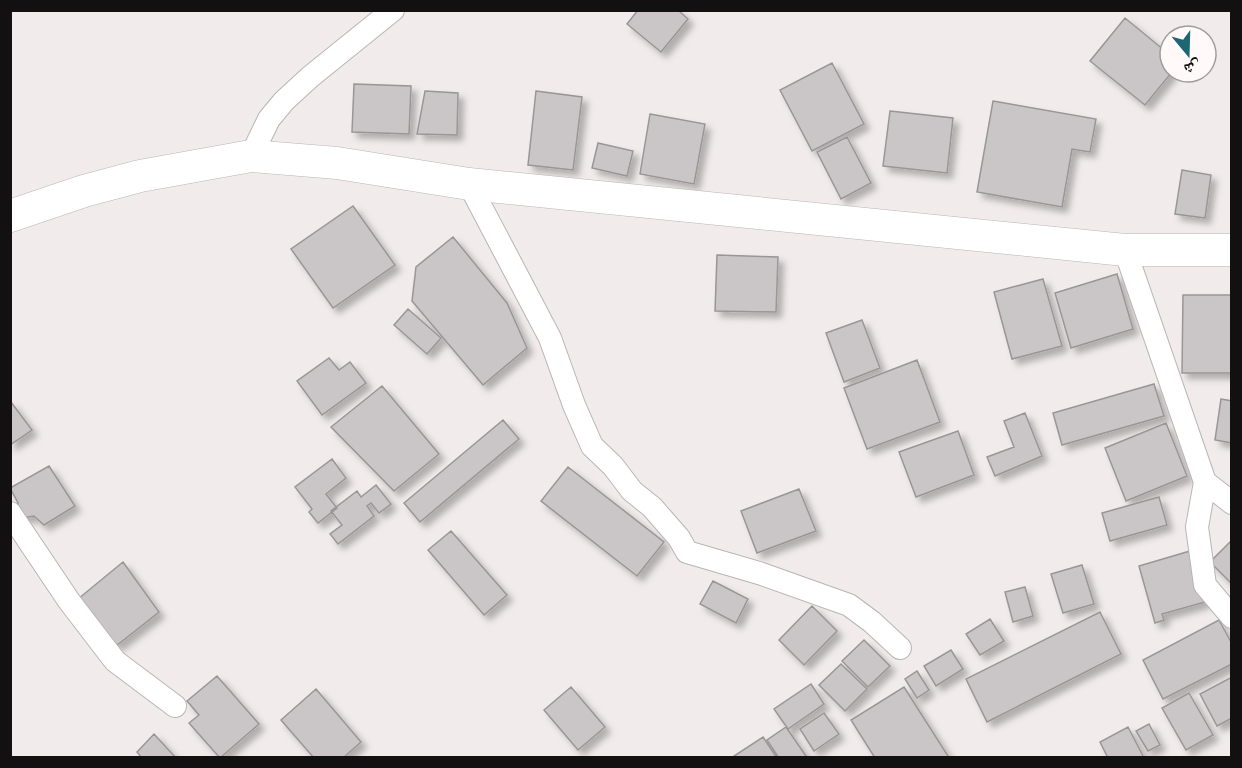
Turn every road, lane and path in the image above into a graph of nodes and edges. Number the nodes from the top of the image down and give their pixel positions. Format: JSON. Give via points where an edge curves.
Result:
{"nodes":[{"id":1,"x":393,"y":10,"type":"edge"},
{"id":2,"x":251,"y":156,"type":"junction"},
{"id":3,"x":469,"y":184,"type":"junction"},
{"id":4,"x":10,"y":216,"type":"edge"},
{"id":5,"x":1125,"y":250,"type":"junction"},
{"id":6,"x":1232,"y":250,"type":"edge"},
{"id":7,"x":1205,"y":482,"type":"junction"},
{"id":8,"x":1232,"y":503,"type":"edge"},
{"id":9,"x":10,"y":513,"type":"edge"},
{"id":10,"x":1232,"y":617,"type":"edge"},
{"id":11,"x":900,"y":648,"type":"dead end"},
{"id":12,"x":175,"y":706,"type":"dead end"}],
"edges":[{"from":1,"to":2,"type":"street","via":[[284,101]]},
{"from":2,"to":3,"type":"street","via":[[337,163]]},
{"from":2,"to":4,"type":"street","via":[[140,177]]},
{"from":3,"to":5,"type":"street"},
{"from":3,"to":11,"type":"street","via":[[550,338],[592,446],[632,491],[652,507],[687,552],[849,605]]},
{"from":5,"to":6,"type":"street"},
{"from":5,"to":7,"type":"street"},
{"from":7,"to":8,"type":"street"},
{"from":7,"to":10,"type":"street","via":[[1197,527],[1205,585]]},
{"from":9,"to":12,"type":"street","via":[[115,661]]}]}
